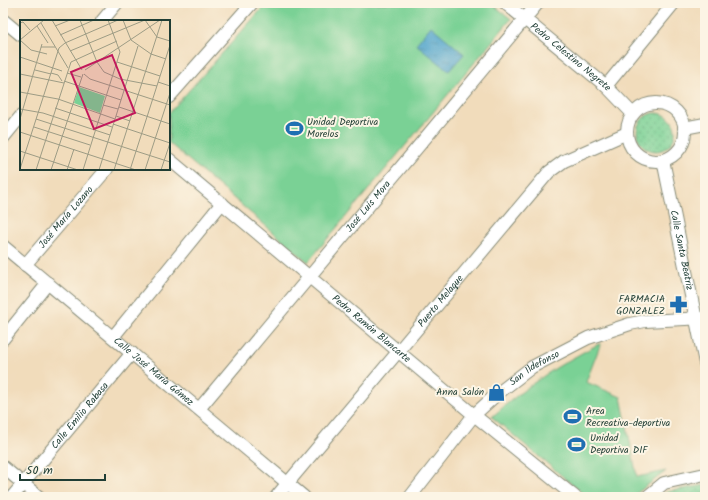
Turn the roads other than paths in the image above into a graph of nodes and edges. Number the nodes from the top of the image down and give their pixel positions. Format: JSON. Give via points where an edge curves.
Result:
{"nodes":[{"id":1,"x":117,"y":3,"type":"edge"},
{"id":2,"x":252,"y":3,"type":"edge"},
{"id":3,"x":505,"y":3,"type":"edge"},
{"id":4,"x":538,"y":3,"type":"edge"},
{"id":5,"x":674,"y":3,"type":"edge"},
{"id":6,"x":524,"y":19,"type":"junction"},
{"id":7,"x":3,"y":20,"type":"edge"},
{"id":8,"x":103,"y":20,"type":"edge"},
{"id":9,"x":20,"y":34,"type":"edge"},
{"id":10,"x":606,"y":86,"type":"junction"},
{"id":11,"x":170,"y":96,"type":"edge"},
{"id":12,"x":633,"y":114,"type":"junction"},
{"id":13,"x":20,"y":117,"type":"edge"},
{"id":14,"x":705,"y":124,"type":"edge"},
{"id":15,"x":684,"y":128,"type":"junction"},
{"id":16,"x":627,"y":133,"type":"junction"},
{"id":17,"x":3,"y":138,"type":"edge"},
{"id":18,"x":170,"y":160,"type":"edge"},
{"id":19,"x":663,"y":160,"type":"junction"},
{"id":20,"x":106,"y":170,"type":"edge"},
{"id":21,"x":222,"y":203,"type":"junction"},
{"id":22,"x":3,"y":246,"type":"edge"},
{"id":23,"x":25,"y":264,"type":"junction"},
{"id":24,"x":309,"y":276,"type":"junction"},
{"id":25,"x":48,"y":283,"type":"junction"},
{"id":26,"x":700,"y":318,"type":"edge"},
{"id":27,"x":113,"y":337,"type":"junction"},
{"id":28,"x":3,"y":339,"type":"edge"},
{"id":29,"x":398,"y":350,"type":"junction"},
{"id":30,"x":132,"y":353,"type":"junction"},
{"id":31,"x":705,"y":363,"type":"edge"},
{"id":32,"x":198,"y":409,"type":"junction"},
{"id":33,"x":474,"y":415,"type":"junction"},
{"id":34,"x":3,"y":467,"type":"edge"},
{"id":35,"x":705,"y":474,"type":"edge"},
{"id":36,"x":288,"y":483,"type":"junction"},
{"id":37,"x":23,"y":484,"type":"junction"},
{"id":38,"x":12,"y":497,"type":"edge"},
{"id":39,"x":39,"y":497,"type":"edge"},
{"id":40,"x":276,"y":497,"type":"edge"},
{"id":41,"x":304,"y":497,"type":"edge"},
{"id":42,"x":410,"y":497,"type":"edge"},
{"id":43,"x":575,"y":497,"type":"edge"},
{"id":44,"x":647,"y":497,"type":"edge"}],
"edges":[{"from":1,"to":8,"type":"street"},
{"from":2,"to":11,"type":"street"},
{"from":3,"to":6,"type":"street","name":"Pedro Celestino Negrete"},
{"from":4,"to":6,"type":"street","name":"José Luis Mora"},
{"from":5,"to":10,"type":"street"},
{"from":6,"to":10,"type":"street","name":"Pedro Celestino Negrete"},
{"from":6,"to":24,"type":"street","name":"José Luis Mora"},
{"from":7,"to":9,"type":"street"},
{"from":10,"to":12,"type":"street","name":"Pedro Celestino Negrete"},
{"from":12,"to":15,"type":"street","via":[[647,105],[663,104],[673,109],[680,117]]},
{"from":12,"to":16,"type":"street"},
{"from":13,"to":17,"type":"street"},
{"from":14,"to":15,"type":"street"},
{"from":15,"to":19,"type":"street","via":[[680,148]]},
{"from":16,"to":19,"type":"street","via":[[629,144],[635,152],[653,161]]},
{"from":16,"to":29,"type":"street","name":"Puerto Melaque","via":[[564,161],[549,172]]},
{"from":18,"to":21,"type":"street","name":"Pedro Ramón Blancarte"},
{"from":19,"to":26,"type":"street","name":"Calle Santa Beatriz"},
{"from":20,"to":23,"type":"street","name":"José María Lozano"},
{"from":21,"to":24,"type":"street","name":"Pedro Ramón Blancarte"},
{"from":21,"to":27,"type":"street"},
{"from":22,"to":23,"type":"street","name":"Calle José María Gómez"},
{"from":23,"to":25,"type":"street","name":"Calle José María Gómez"},
{"from":24,"to":29,"type":"street","name":"Pedro Ramón Blancarte"},
{"from":24,"to":32,"type":"street","name":"José Luis Mora"},
{"from":25,"to":27,"type":"street","name":"Calle José María Gómez"},
{"from":25,"to":28,"type":"street"},
{"from":26,"to":31,"type":"street","name":"Calle Santa Beatriz"},
{"from":26,"to":33,"type":"street","name":"San Ildefonso","via":[[645,321],[588,338],[532,367]]},
{"from":27,"to":30,"type":"street","name":"Calle José María Gómez"},
{"from":29,"to":33,"type":"street","name":"Pedro Ramón Blancarte"},
{"from":29,"to":36,"type":"street","name":"Puerto Melaque"},
{"from":30,"to":32,"type":"street","name":"Calle José María Gómez"},
{"from":30,"to":37,"type":"street","name":"Calle Emilio Rabasa"},
{"from":32,"to":36,"type":"street","name":"Calle José María Gómez"},
{"from":33,"to":42,"type":"street","name":"San Ildefonso"},
{"from":33,"to":43,"type":"street","name":"Pedro Ramón Blancarte"},
{"from":34,"to":37,"type":"street"},
{"from":35,"to":44,"type":"street","via":[[664,483]]},
{"from":36,"to":40,"type":"street","name":"Puerto Melaque"},
{"from":36,"to":41,"type":"street","name":"Calle José María Gómez"},
{"from":37,"to":38,"type":"street","name":"Calle Emilio Rabasa"},
{"from":37,"to":39,"type":"street"}]}
